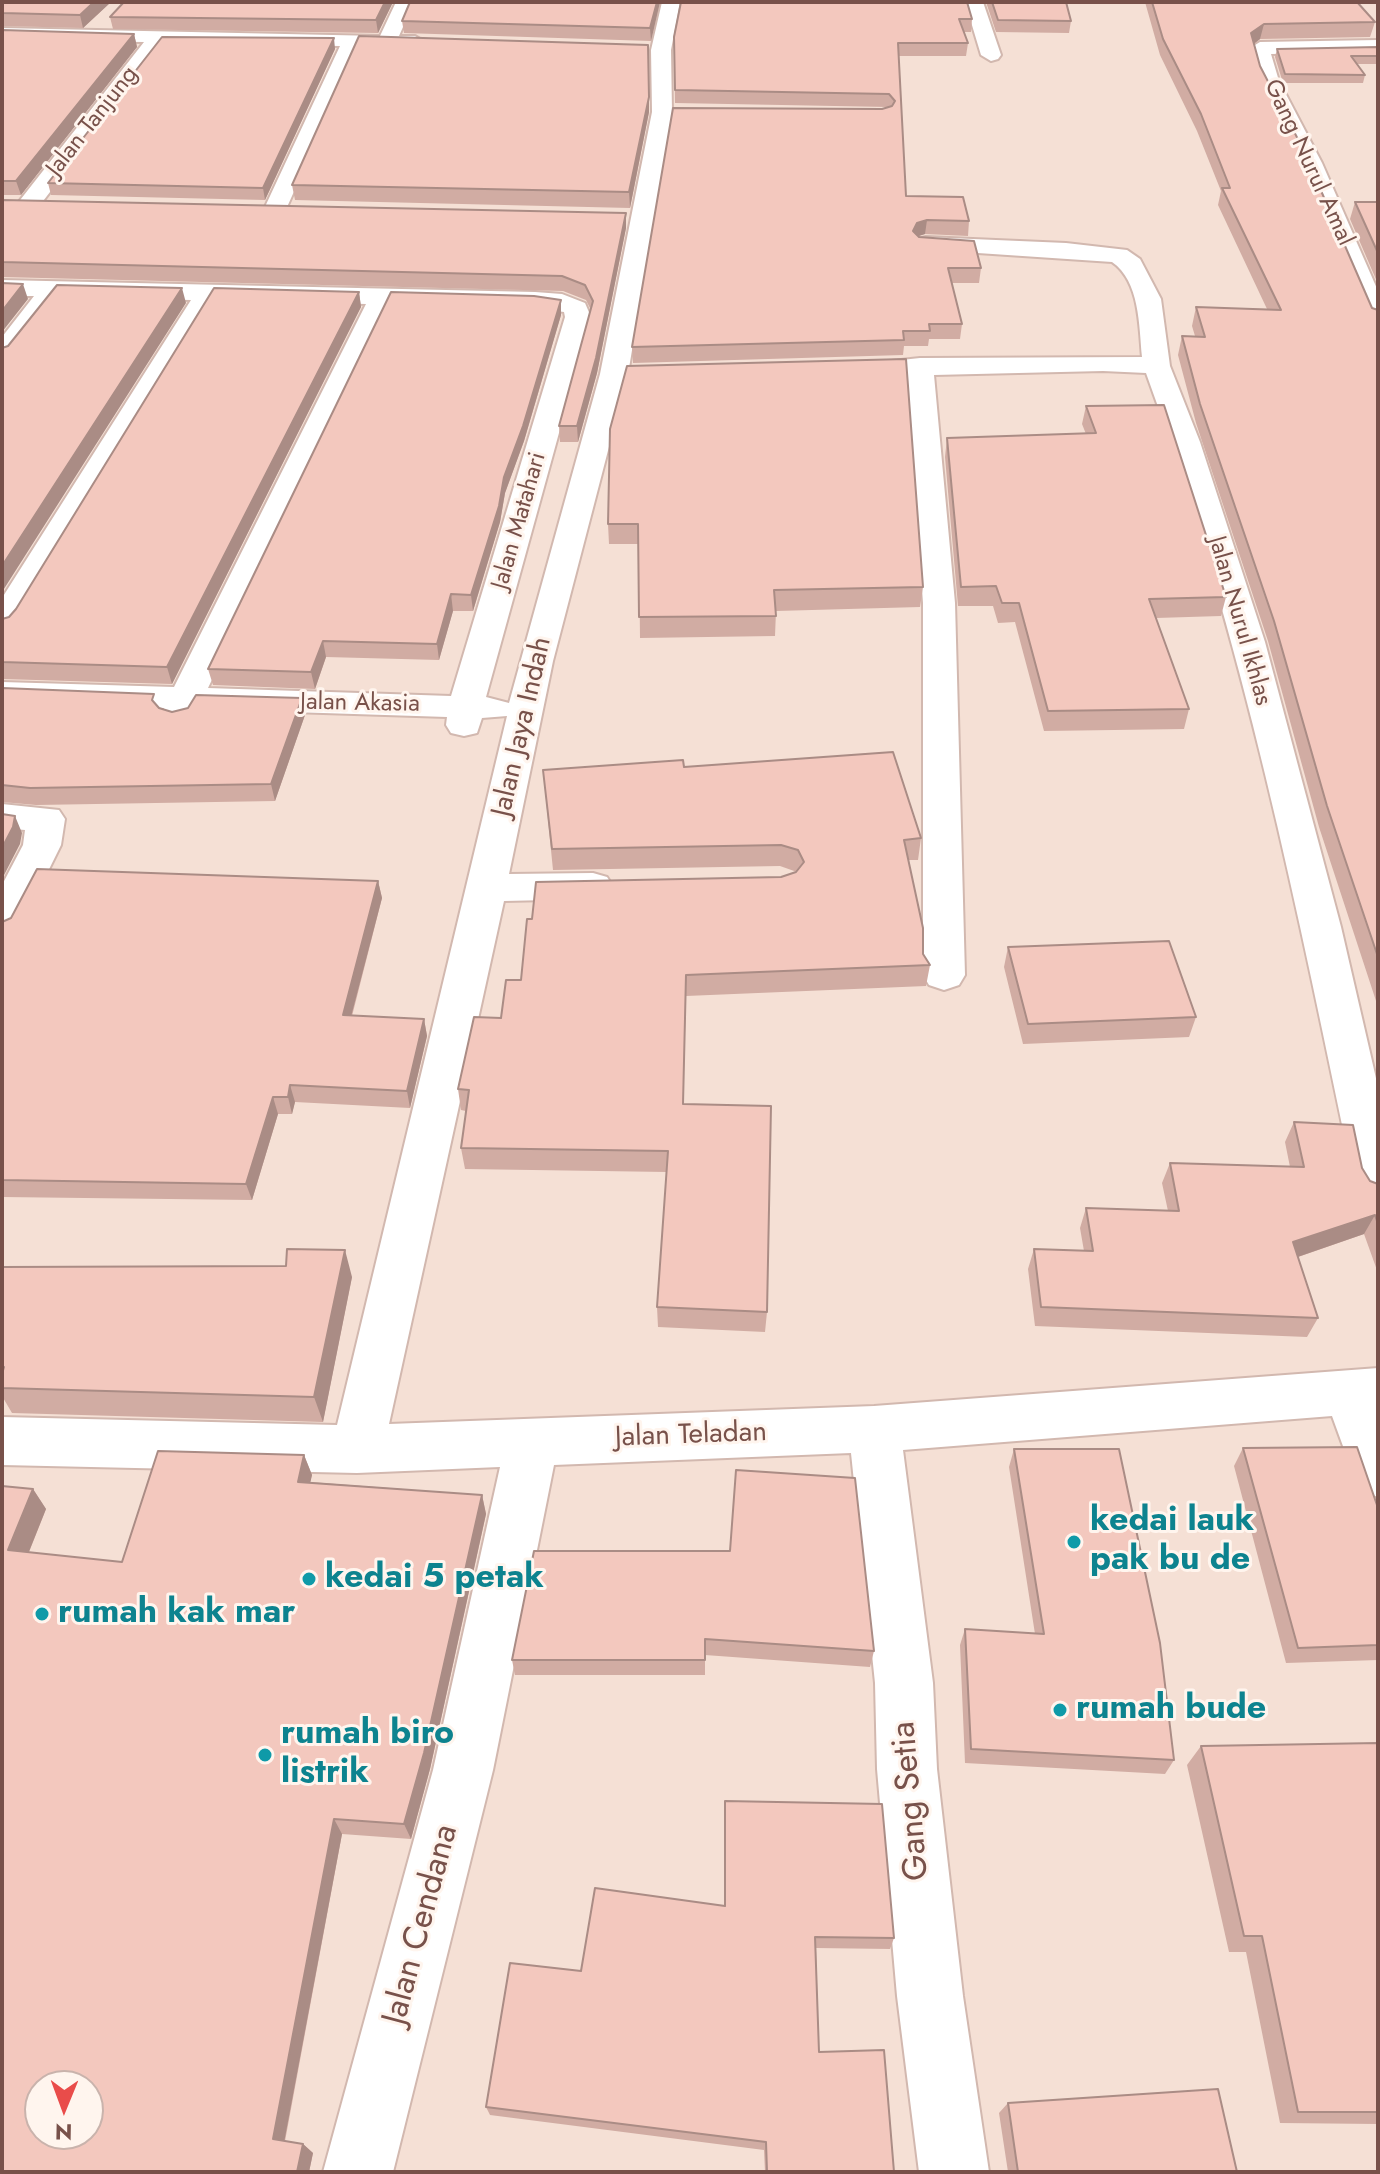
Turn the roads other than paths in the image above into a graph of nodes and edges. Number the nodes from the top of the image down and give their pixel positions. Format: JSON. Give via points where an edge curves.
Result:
{"nodes":[{"id":1,"x":405,"y":2,"type":"edge"},
{"id":2,"x":671,"y":2,"type":"edge"},
{"id":3,"x":974,"y":2,"type":"edge"},
{"id":4,"x":108,"y":19,"type":"edge"},
{"id":5,"x":2,"y":34,"type":"edge"},
{"id":6,"x":89,"y":37,"type":"junction"},
{"id":7,"x":157,"y":39,"type":"junction"},
{"id":8,"x":352,"y":40,"type":"junction"},
{"id":9,"x":387,"y":41,"type":"junction"},
{"id":10,"x":434,"y":42,"type":"edge"},
{"id":11,"x":1378,"y":46,"type":"edge"},
{"id":12,"x":991,"y":55,"type":"dead end"},
{"id":13,"x":2,"y":204,"type":"edge"},
{"id":14,"x":29,"y":204,"type":"junction"},
{"id":15,"x":60,"y":205,"type":"edge"},
{"id":16,"x":306,"y":212,"type":"edge"},
{"id":17,"x":926,"y":244,"type":"edge"},
{"id":18,"x":2,"y":288,"type":"edge"},
{"id":19,"x":52,"y":290,"type":"junction"},
{"id":20,"x":208,"y":293,"type":"junction"},
{"id":21,"x":382,"y":297,"type":"junction"},
{"id":22,"x":1378,"y":320,"type":"edge"},
{"id":23,"x":2,"y":354,"type":"edge"},
{"id":24,"x":920,"y":366,"type":"junction"},
{"id":25,"x":1157,"y":366,"type":"junction"},
{"id":26,"x":859,"y":370,"type":"edge"},
{"id":27,"x":2,"y":624,"type":"edge"},
{"id":28,"x":2,"y":692,"type":"edge"},
{"id":29,"x":182,"y":708,"type":"junction"},
{"id":30,"x":2,"y":709,"type":"edge"},
{"id":31,"x":465,"y":716,"type":"junction"},
{"id":32,"x":524,"y":718,"type":"junction"},
{"id":33,"x":2,"y":816,"type":"edge"},
{"id":34,"x":623,"y":885,"type":"edge"},
{"id":35,"x":487,"y":888,"type":"junction"},
{"id":36,"x":2,"y":924,"type":"edge"},
{"id":37,"x":944,"y":975,"type":"dead end"},
{"id":38,"x":1378,"y":1187,"type":"edge"},
{"id":39,"x":1364,"y":1391,"type":"edge"},
{"id":40,"x":874,"y":1429,"type":"junction"},
{"id":41,"x":2,"y":1441,"type":"edge"},
{"id":42,"x":532,"y":1443,"type":"junction"},
{"id":43,"x":357,"y":1449,"type":"junction"},
{"id":44,"x":1378,"y":1473,"type":"edge"},
{"id":45,"x":358,"y":2172,"type":"edge"},
{"id":46,"x":954,"y":2172,"type":"edge"}],
"edges":[{"from":1,"to":9,"type":"street"},
{"from":2,"to":32,"type":"street","name":"Jalan Jaya Indah","via":[[654,49],[670,112],[628,218],[628,374],[536,661]]},
{"from":3,"to":12,"type":"street"},
{"from":4,"to":6,"type":"street"},
{"from":5,"to":6,"type":"street"},
{"from":6,"to":7,"type":"street"},
{"from":7,"to":8,"type":"street"},
{"from":7,"to":14,"type":"street","name":"Jalan Tanjung"},
{"from":8,"to":9,"type":"street"},
{"from":8,"to":16,"type":"street","via":[[267,211]]},
{"from":9,"to":10,"type":"street"},
{"from":11,"to":22,"type":"street","name":"Gang Nurul Amal","via":[[1260,48],[1269,81],[1311,163]]},
{"from":13,"to":14,"type":"street"},
{"from":14,"to":15,"type":"street"},
{"from":17,"to":25,"type":"street","name":"Jalan Nurul Ikhlas","via":[[1118,255],[1131,264],[1148,299]]},
{"from":18,"to":19,"type":"street"},
{"from":19,"to":20,"type":"street"},
{"from":19,"to":23,"type":"street"},
{"from":20,"to":21,"type":"street"},
{"from":20,"to":27,"type":"street"},
{"from":21,"to":29,"type":"street"},
{"from":21,"to":31,"type":"street","name":"Jalan Matahari","via":[[562,302],[576,308],[578,317]]},
{"from":24,"to":25,"type":"street"},
{"from":24,"to":26,"type":"street"},
{"from":24,"to":37,"type":"street","via":[[939,603]]},
{"from":25,"to":38,"type":"street","name":"Jalan Nurul Ikhlas","via":[[1248,642],[1321,927]]},
{"from":28,"to":29,"type":"street","name":"Jalan Akasia"},
{"from":29,"to":30,"type":"street","name":"Jalan Akasia"},
{"from":29,"to":31,"type":"street","name":"Jalan Akasia"},
{"from":31,"to":32,"type":"street","name":"Jalan Akasia"},
{"from":32,"to":35,"type":"street","name":"Jalan Jaya Indah"},
{"from":33,"to":36,"type":"street","via":[[46,819],[42,845]]},
{"from":34,"to":35,"type":"street"},
{"from":35,"to":43,"type":"street","name":"Jalan Jaya Indah"},
{"from":39,"to":40,"type":"street","name":"Jalan Teladan"},
{"from":39,"to":44,"type":"street"},
{"from":40,"to":42,"type":"street","name":"Jalan Teladan"},
{"from":40,"to":46,"type":"street","name":"Gang Setia","via":[[904,1683],[907,1769],[929,1981]]},
{"from":41,"to":43,"type":"street","name":"Jalan Teladan"},
{"from":42,"to":43,"type":"street","name":"Jalan Teladan"},
{"from":42,"to":45,"type":"street","name":"Jalan Cendana","via":[[463,1770]]}]}
